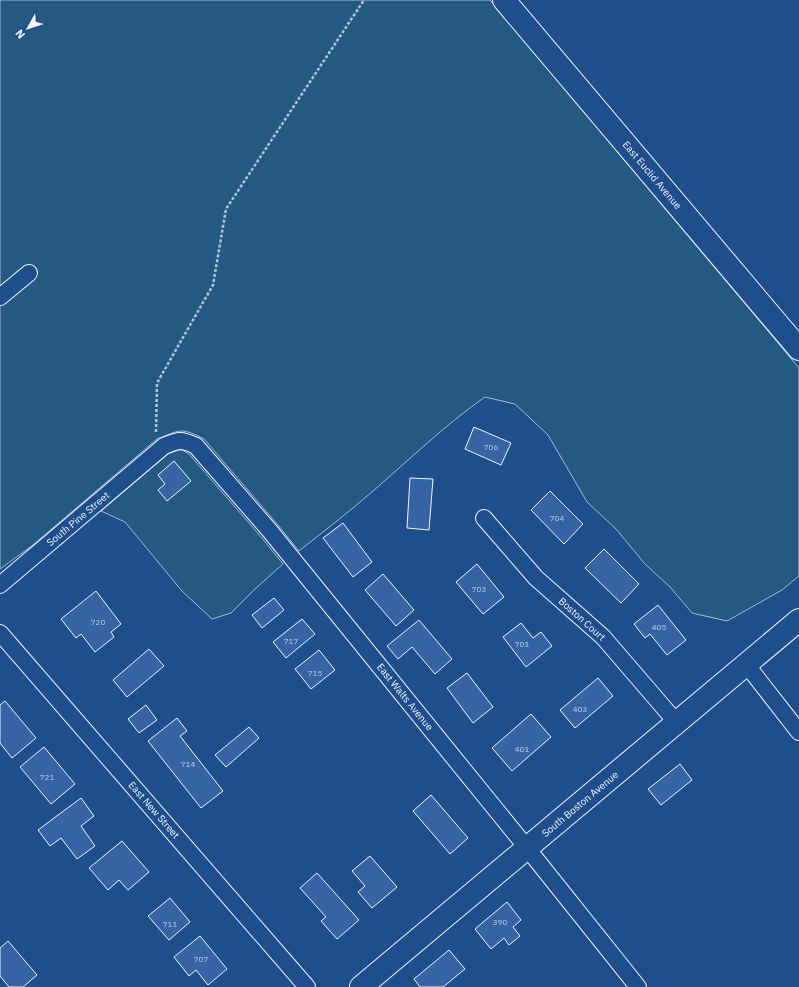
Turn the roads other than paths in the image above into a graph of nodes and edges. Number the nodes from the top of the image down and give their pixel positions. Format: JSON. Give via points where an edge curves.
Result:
{"nodes":[{"id":1,"x":504,"y":0,"type":"edge"},
{"id":2,"x":29,"y":273,"type":"dead end"},
{"id":3,"x":0,"y":297,"type":"edge"},
{"id":4,"x":799,"y":349,"type":"edge"},
{"id":5,"x":156,"y":453,"type":"joint"},
{"id":6,"x":484,"y":518,"type":"dead end"},
{"id":7,"x":0,"y":585,"type":"edge"},
{"id":8,"x":799,"y":620,"type":"edge"},
{"id":9,"x":0,"y":633,"type":"edge"},
{"id":10,"x":746,"y":664,"type":"junction"},
{"id":11,"x":677,"y":723,"type":"junction"},
{"id":12,"x":799,"y":732,"type":"edge"},
{"id":13,"x":527,"y":848,"type":"junction"},
{"id":14,"x":307,"y":987,"type":"edge"},
{"id":15,"x":361,"y":987,"type":"edge"},
{"id":16,"x":638,"y":987,"type":"edge"}],
"edges":[{"from":1,"to":4,"type":"street","name":"East Euclid Avenue"},
{"from":2,"to":3,"type":"street"},
{"from":5,"to":7,"type":"street","name":"South Pine Street"},
{"from":5,"to":13,"type":"street","name":"East Walts Avenue","via":[[178,440],[196,446],[275,537]]},
{"from":6,"to":11,"type":"street","name":"Boston Court","via":[[536,578],[603,637]]},
{"from":8,"to":10,"type":"street","name":"South Boston Avenue"},
{"from":9,"to":14,"type":"street","name":"East New Street"},
{"from":10,"to":11,"type":"street","name":"South Boston Avenue"},
{"from":10,"to":12,"type":"street"},
{"from":11,"to":13,"type":"street","name":"South Boston Avenue"},
{"from":13,"to":15,"type":"street","name":"South Boston Avenue"},
{"from":13,"to":16,"type":"street","name":"East Walts Avenue"}]}
